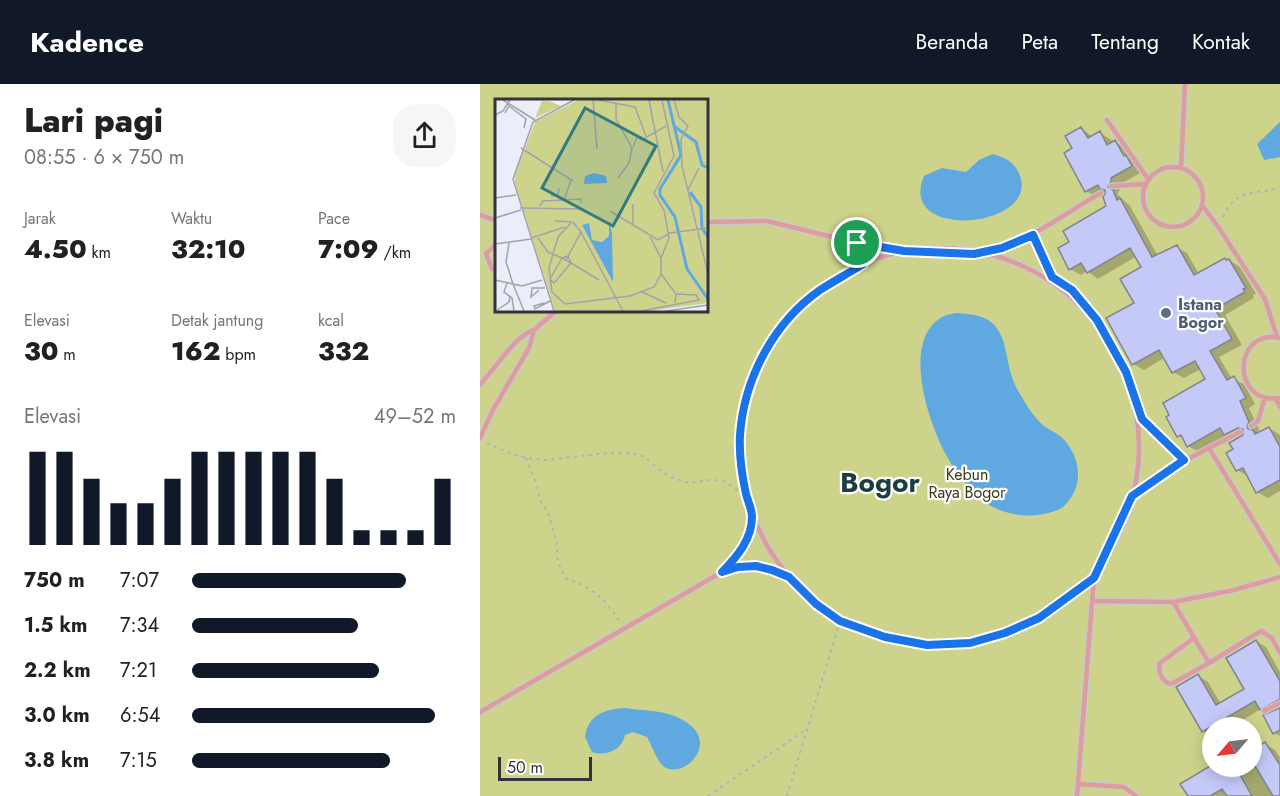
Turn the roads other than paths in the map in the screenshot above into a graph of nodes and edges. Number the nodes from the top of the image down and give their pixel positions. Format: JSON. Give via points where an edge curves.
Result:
{"nodes":[{"id":1,"x":1185,"y":84,"type":"edge"},
{"id":2,"x":1107,"y":120,"type":"dead end"},
{"id":3,"x":1181,"y":168,"type":"junction"},
{"id":4,"x":1147,"y":181,"type":"junction"},
{"id":5,"x":1112,"y":186,"type":"dead end"},
{"id":6,"x":1101,"y":193,"type":"dead end"},
{"id":7,"x":1202,"y":205,"type":"junction"},
{"id":8,"x":480,"y":214,"type":"edge"},
{"id":9,"x":495,"y":220,"type":"edge"},
{"id":10,"x":708,"y":222,"type":"edge"},
{"id":11,"x":1033,"y":235,"type":"junction"},
{"id":12,"x":857,"y":243,"type":"junction"},
{"id":13,"x":495,"y":244,"type":"edge"},
{"id":14,"x":904,"y":251,"type":"junction"},
{"id":15,"x":974,"y":254,"type":"junction"},
{"id":16,"x":860,"y":266,"type":"junction"},
{"id":17,"x":495,"y":270,"type":"edge"},
{"id":18,"x":1052,"y":277,"type":"junction"},
{"id":19,"x":555,"y":312,"type":"edge"},
{"id":20,"x":534,"y":330,"type":"junction"},
{"id":21,"x":1278,"y":338,"type":"edge"},
{"id":22,"x":480,"y":384,"type":"edge"},
{"id":23,"x":1265,"y":398,"type":"junction"},
{"id":24,"x":1278,"y":398,"type":"edge"},
{"id":25,"x":1280,"y":407,"type":"edge"},
{"id":26,"x":1142,"y":419,"type":"junction"},
{"id":27,"x":1251,"y":426,"type":"dead end"},
{"id":28,"x":1240,"y":432,"type":"dead end"},
{"id":29,"x":482,"y":440,"type":"edge"},
{"id":30,"x":1209,"y":448,"type":"junction"},
{"id":31,"x":1184,"y":460,"type":"junction"},
{"id":32,"x":1132,"y":496,"type":"junction"},
{"id":33,"x":753,"y":515,"type":"junction"},
{"id":34,"x":1280,"y":564,"type":"edge"},
{"id":35,"x":722,"y":572,"type":"junction"},
{"id":36,"x":789,"y":577,"type":"junction"},
{"id":37,"x":1280,"y":577,"type":"edge"},
{"id":38,"x":1094,"y":578,"type":"junction"},
{"id":39,"x":1093,"y":601,"type":"junction"},
{"id":40,"x":1173,"y":602,"type":"junction"},
{"id":41,"x":1194,"y":638,"type":"junction"},
{"id":42,"x":1280,"y":653,"type":"edge"},
{"id":43,"x":1209,"y":663,"type":"junction"},
{"id":44,"x":1280,"y":702,"type":"edge"},
{"id":45,"x":1264,"y":711,"type":"dead end"},
{"id":46,"x":480,"y":712,"type":"edge"},
{"id":47,"x":1078,"y":784,"type":"junction"},
{"id":48,"x":1077,"y":796,"type":"edge"},
{"id":49,"x":1136,"y":796,"type":"edge"}],
"edges":[{"from":1,"to":3,"type":"lane"},
{"from":2,"to":4,"type":"lane"},
{"from":3,"to":4,"type":"lane","via":[[1163,168]]},
{"from":3,"to":7,"type":"lane","via":[[1199,182]]},
{"from":4,"to":5,"type":"lane"},
{"from":4,"to":7,"type":"lane","via":[[1143,203],[1153,220],[1162,225],[1181,226]]},
{"from":6,"to":11,"type":"lane"},
{"from":7,"to":21,"type":"lane","via":[[1265,299]]},
{"from":8,"to":9,"type":"lane"},
{"from":10,"to":12,"type":"lane","via":[[767,221]]},
{"from":11,"to":15,"type":"lane"},
{"from":11,"to":18,"type":"lane"},
{"from":12,"to":14,"type":"lane"},
{"from":12,"to":16,"type":"lane"},
{"from":13,"to":17,"type":"lane","via":[[486,253]]},
{"from":14,"to":15,"type":"lane"},
{"from":14,"to":16,"type":"lane"},
{"from":15,"to":18,"type":"lane"},
{"from":16,"to":33,"type":"lane","via":[[819,291],[790,316],[756,369],[740,436],[742,470]]},
{"from":18,"to":26,"type":"lane","via":[[1072,290],[1097,320],[1126,372]]},
{"from":19,"to":20,"type":"lane"},
{"from":20,"to":22,"type":"lane","via":[[519,339]]},
{"from":20,"to":29,"type":"lane","via":[[529,348],[493,410]]},
{"from":21,"to":23,"type":"lane","via":[[1257,341],[1245,357],[1244,377]]},
{"from":23,"to":24,"type":"lane"},
{"from":23,"to":27,"type":"lane","via":[[1258,421]]},
{"from":24,"to":25,"type":"lane"},
{"from":26,"to":31,"type":"lane"},
{"from":26,"to":32,"type":"lane"},
{"from":28,"to":30,"type":"lane"},
{"from":30,"to":31,"type":"lane"},
{"from":30,"to":34,"type":"lane"},
{"from":31,"to":32,"type":"lane"},
{"from":32,"to":38,"type":"lane"},
{"from":33,"to":35,"type":"lane","via":[[743,546]]},
{"from":33,"to":36,"type":"lane","via":[[773,556]]},
{"from":35,"to":36,"type":"lane","via":[[756,566]]},
{"from":35,"to":46,"type":"lane"},
{"from":36,"to":38,"type":"lane","via":[[840,621],[885,637],[927,645],[970,643],[1005,633],[1039,618]]},
{"from":37,"to":40,"type":"lane"},
{"from":38,"to":39,"type":"lane"},
{"from":39,"to":40,"type":"lane"},
{"from":39,"to":47,"type":"lane"},
{"from":40,"to":41,"type":"lane"},
{"from":41,"to":43,"type":"lane"},
{"from":41,"to":43,"type":"lane","via":[[1160,663],[1161,676],[1170,684]]},
{"from":42,"to":43,"type":"lane","via":[[1272,638],[1261,631]]},
{"from":44,"to":45,"type":"lane"},
{"from":47,"to":48,"type":"lane"},
{"from":47,"to":49,"type":"lane","via":[[1124,787]]}]}
